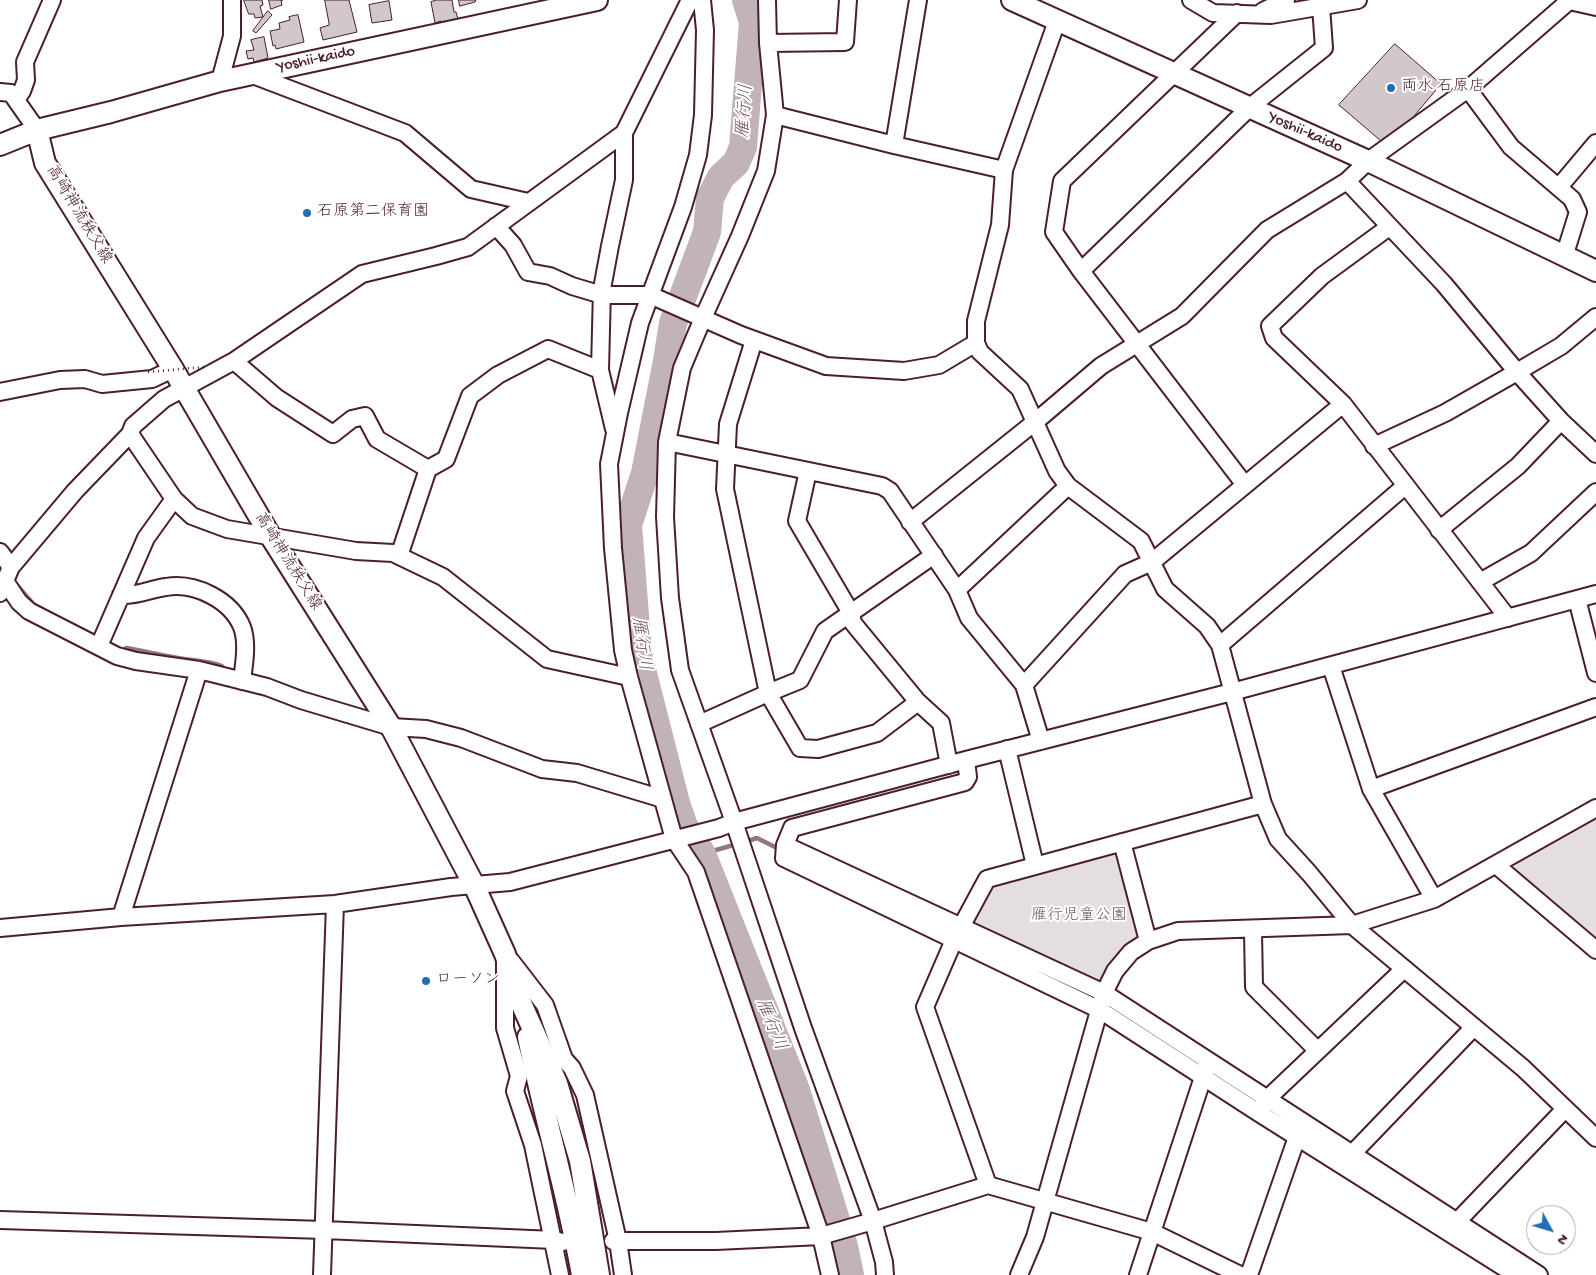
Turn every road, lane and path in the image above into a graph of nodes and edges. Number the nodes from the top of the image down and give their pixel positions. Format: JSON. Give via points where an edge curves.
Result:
{"nodes":[{"id":1,"x":52,"y":0,"type":"edge"},
{"id":2,"x":232,"y":0,"type":"edge"},
{"id":3,"x":597,"y":0,"type":"edge"},
{"id":4,"x":690,"y":0,"type":"edge"},
{"id":5,"x":702,"y":0,"type":"edge"},
{"id":6,"x":767,"y":0,"type":"edge"},
{"id":7,"x":848,"y":0,"type":"edge"},
{"id":8,"x":918,"y":0,"type":"edge"},
{"id":9,"x":1012,"y":0,"type":"edge"},
{"id":10,"x":1191,"y":0,"type":"edge"},
{"id":11,"x":1286,"y":0,"type":"edge"},
{"id":12,"x":1358,"y":0,"type":"edge"},
{"id":13,"x":1567,"y":0,"type":"edge"},
{"id":14,"x":1036,"y":5,"type":"edge"},
{"id":15,"x":1321,"y":6,"type":"junction"},
{"id":16,"x":1596,"y":7,"type":"edge"},
{"id":17,"x":1237,"y":14,"type":"junction"},
{"id":18,"x":1256,"y":14,"type":"junction"},
{"id":19,"x":1057,"y":21,"type":"junction"},
{"id":20,"x":768,"y":43,"type":"junction"},
{"id":21,"x":250,"y":74,"type":"junction"},
{"id":22,"x":1173,"y":74,"type":"junction"},
{"id":23,"x":220,"y":81,"type":"junction"},
{"id":24,"x":1468,"y":89,"type":"junction"},
{"id":25,"x":0,"y":92,"type":"edge"},
{"id":26,"x":16,"y":100,"type":"junction"},
{"id":27,"x":1250,"y":108,"type":"junction"},
{"id":28,"x":775,"y":115,"type":"junction"},
{"id":29,"x":37,"y":130,"type":"junction"},
{"id":30,"x":0,"y":132,"type":"edge"},
{"id":31,"x":624,"y":133,"type":"junction"},
{"id":32,"x":1596,"y":143,"type":"edge"},
{"id":33,"x":0,"y":144,"type":"edge"},
{"id":34,"x":894,"y":145,"type":"junction"},
{"id":35,"x":1368,"y":161,"type":"junction"},
{"id":36,"x":1004,"y":170,"type":"junction"},
{"id":37,"x":1346,"y":181,"type":"junction"},
{"id":38,"x":1559,"y":188,"type":"junction"},
{"id":39,"x":528,"y":202,"type":"junction"},
{"id":40,"x":496,"y":226,"type":"junction"},
{"id":41,"x":1389,"y":227,"type":"junction"},
{"id":42,"x":1564,"y":257,"type":"junction"},
{"id":43,"x":1081,"y":271,"type":"junction"},
{"id":44,"x":1596,"y":272,"type":"edge"},
{"id":45,"x":602,"y":295,"type":"junction"},
{"id":46,"x":650,"y":295,"type":"junction"},
{"id":47,"x":1596,"y":316,"type":"edge"},
{"id":48,"x":703,"y":318,"type":"junction"},
{"id":49,"x":754,"y":340,"type":"junction"},
{"id":50,"x":976,"y":343,"type":"junction"},
{"id":51,"x":1136,"y":344,"type":"junction"},
{"id":52,"x":234,"y":361,"type":"junction"},
{"id":53,"x":204,"y":367,"type":"dead end"},
{"id":54,"x":173,"y":369,"type":"junction"},
{"id":55,"x":600,"y":370,"type":"junction"},
{"id":56,"x":148,"y":372,"type":"dead end"},
{"id":57,"x":1516,"y":372,"type":"junction"},
{"id":58,"x":184,"y":388,"type":"junction"},
{"id":59,"x":0,"y":392,"type":"edge"},
{"id":60,"x":1343,"y":404,"type":"junction"},
{"id":61,"x":1561,"y":421,"type":"junction"},
{"id":62,"x":1035,"y":422,"type":"junction"},
{"id":63,"x":615,"y":433,"type":"junction"},
{"id":64,"x":130,"y":434,"type":"junction"},
{"id":65,"x":667,"y":442,"type":"junction"},
{"id":66,"x":1374,"y":446,"type":"junction"},
{"id":67,"x":726,"y":454,"type":"junction"},
{"id":68,"x":1596,"y":454,"type":"edge"},
{"id":69,"x":428,"y":470,"type":"junction"},
{"id":70,"x":808,"y":471,"type":"junction"},
{"id":71,"x":1245,"y":485,"type":"junction"},
{"id":72,"x":1068,"y":486,"type":"junction"},
{"id":73,"x":1405,"y":486,"type":"junction"},
{"id":74,"x":1596,"y":492,"type":"edge"},
{"id":75,"x":174,"y":499,"type":"junction"},
{"id":76,"x":910,"y":522,"type":"junction"},
{"id":77,"x":1439,"y":530,"type":"junction"},
{"id":78,"x":271,"y":537,"type":"junction"},
{"id":79,"x":0,"y":552,"type":"edge"},
{"id":80,"x":934,"y":555,"type":"junction"},
{"id":81,"x":399,"y":556,"type":"junction"},
{"id":82,"x":1152,"y":562,"type":"junction"},
{"id":83,"x":5,"y":581,"type":"edge"},
{"id":84,"x":1480,"y":582,"type":"junction"},
{"id":85,"x":957,"y":590,"type":"junction"},
{"id":86,"x":1596,"y":594,"type":"edge"},
{"id":87,"x":121,"y":595,"type":"junction"},
{"id":88,"x":1577,"y":600,"type":"junction"},
{"id":89,"x":851,"y":613,"type":"junction"},
{"id":90,"x":1508,"y":618,"type":"junction"},
{"id":91,"x":1220,"y":645,"type":"junction"},
{"id":92,"x":99,"y":646,"type":"junction"},
{"id":93,"x":1331,"y":666,"type":"junction"},
{"id":94,"x":199,"y":670,"type":"junction"},
{"id":95,"x":1596,"y":673,"type":"edge"},
{"id":96,"x":629,"y":677,"type":"junction"},
{"id":97,"x":242,"y":681,"type":"junction"},
{"id":98,"x":1024,"y":685,"type":"junction"},
{"id":99,"x":1232,"y":692,"type":"junction"},
{"id":100,"x":768,"y":693,"type":"junction"},
{"id":101,"x":918,"y":702,"type":"junction"},
{"id":102,"x":1596,"y":707,"type":"edge"},
{"id":103,"x":699,"y":724,"type":"junction"},
{"id":104,"x":391,"y":727,"type":"junction"},
{"id":105,"x":1041,"y":741,"type":"junction"},
{"id":106,"x":1007,"y":750,"type":"junction"},
{"id":107,"x":966,"y":760,"type":"junction"},
{"id":108,"x":949,"y":765,"type":"junction"},
{"id":109,"x":1371,"y":789,"type":"junction"},
{"id":110,"x":663,"y":798,"type":"junction"},
{"id":111,"x":1262,"y":804,"type":"junction"},
{"id":112,"x":1596,"y":808,"type":"edge"},
{"id":113,"x":734,"y":822,"type":"junction"},
{"id":114,"x":674,"y":839,"type":"junction"},
{"id":115,"x":1122,"y":842,"type":"junction"},
{"id":116,"x":1035,"y":865,"type":"junction"},
{"id":117,"x":1496,"y":865,"type":"junction"},
{"id":118,"x":474,"y":885,"type":"junction"},
{"id":119,"x":1434,"y":900,"type":"junction"},
{"id":120,"x":335,"y":904,"type":"junction"},
{"id":121,"x":121,"y":917,"type":"junction"},
{"id":122,"x":1352,"y":926,"type":"junction"},
{"id":123,"x":0,"y":928,"type":"edge"},
{"id":124,"x":1253,"y":930,"type":"junction"},
{"id":125,"x":958,"y":934,"type":"junction"},
{"id":126,"x":1148,"y":941,"type":"junction"},
{"id":127,"x":1596,"y":950,"type":"edge"},
{"id":128,"x":505,"y":954,"type":"junction"},
{"id":129,"x":1404,"y":969,"type":"junction"},
{"id":130,"x":1104,"y":993,"type":"junction"},
{"id":131,"x":521,"y":1003,"type":"junction"},
{"id":132,"x":1100,"y":1010,"type":"junction"},
{"id":133,"x":1474,"y":1027,"type":"junction"},
{"id":134,"x":1317,"y":1050,"type":"junction"},
{"id":135,"x":1205,"y":1069,"type":"junction"},
{"id":136,"x":1262,"y":1107,"type":"junction"},
{"id":137,"x":1565,"y":1109,"type":"junction"},
{"id":138,"x":1302,"y":1131,"type":"junction"},
{"id":139,"x":1595,"y":1137,"type":"edge"},
{"id":140,"x":1348,"y":1160,"type":"junction"},
{"id":141,"x":988,"y":1185,"type":"junction"},
{"id":142,"x":1046,"y":1203,"type":"junction"},
{"id":143,"x":0,"y":1220,"type":"edge"},
{"id":144,"x":873,"y":1222,"type":"junction"},
{"id":145,"x":1452,"y":1227,"type":"junction"},
{"id":146,"x":324,"y":1230,"type":"junction"},
{"id":147,"x":1152,"y":1232,"type":"junction"},
{"id":148,"x":821,"y":1236,"type":"junction"},
{"id":149,"x":558,"y":1241,"type":"junction"},
{"id":150,"x":616,"y":1241,"type":"junction"},
{"id":151,"x":322,"y":1275,"type":"edge"},
{"id":152,"x":560,"y":1275,"type":"edge"},
{"id":153,"x":582,"y":1275,"type":"edge"},
{"id":154,"x":599,"y":1275,"type":"edge"},
{"id":155,"x":623,"y":1275,"type":"edge"},
{"id":156,"x":830,"y":1275,"type":"edge"},
{"id":157,"x":885,"y":1275,"type":"edge"},
{"id":158,"x":1019,"y":1275,"type":"edge"},
{"id":159,"x":1138,"y":1275,"type":"edge"},
{"id":160,"x":1240,"y":1275,"type":"edge"},
{"id":161,"x":1249,"y":1275,"type":"edge"},
{"id":162,"x":1516,"y":1275,"type":"edge"},
{"id":163,"x":1539,"y":1275,"type":"edge"}],
"edges":[{"from":1,"to":26,"type":"street","via":[[25,62],[26,80]]},
{"from":2,"to":23,"type":"street","via":[[232,36]]},
{"from":3,"to":21,"type":"main road","name":"Yoshii-kaido"},
{"from":4,"to":31,"type":"street"},
{"from":5,"to":46,"type":"street","via":[[705,49],[698,155],[683,207]]},
{"from":6,"to":20,"type":"street"},
{"from":7,"to":20,"type":"street","via":[[845,42]]},
{"from":8,"to":34,"type":"street"},
{"from":9,"to":14,"type":"main road","name":"Yoshii-kaido"},
{"from":10,"to":17,"type":"street","via":[[1213,12]]},
{"from":11,"to":18,"type":"street"},
{"from":12,"to":15,"type":"street"},
{"from":13,"to":16,"type":"street"},
{"from":13,"to":24,"type":"street"},
{"from":14,"to":19,"type":"main road","name":"Yoshii-kaido"},
{"from":15,"to":18,"type":"street","via":[[1271,15]]},
{"from":15,"to":27,"type":"street","via":[[1324,48]]},
{"from":17,"to":18,"type":"street"},
{"from":17,"to":22,"type":"street"},
{"from":19,"to":22,"type":"main road","name":"Yoshii-kaido"},
{"from":19,"to":36,"type":"street"},
{"from":20,"to":28,"type":"street"},
{"from":21,"to":23,"type":"main road","name":"Yoshii-kaido"},
{"from":21,"to":39,"type":"street","via":[[405,133],[471,189]]},
{"from":22,"to":27,"type":"main road","name":"Yoshii-kaido"},
{"from":22,"to":43,"type":"street","via":[[1062,181],[1054,232]]},
{"from":23,"to":29,"type":"main road","name":"Yoshii-kaido"},
{"from":24,"to":35,"type":"street"},
{"from":24,"to":38,"type":"street","via":[[1511,147]]},
{"from":25,"to":26,"type":"street","via":[[11,93]]},
{"from":26,"to":29,"type":"street"},
{"from":27,"to":35,"type":"main road","name":"Yoshii-kaido"},
{"from":27,"to":43,"type":"street"},
{"from":28,"to":34,"type":"street"},
{"from":28,"to":48,"type":"street","via":[[766,171]]},
{"from":29,"to":30,"type":"main road","name":"Yoshii-kaido"},
{"from":29,"to":33,"type":"main road","name":"Yoshii-kaido"},
{"from":29,"to":54,"type":"main road","name":"高崎神流秩父線","via":[[45,162]]},
{"from":31,"to":39,"type":"street"},
{"from":31,"to":45,"type":"street","via":[[624,180]]},
{"from":32,"to":38,"type":"street"},
{"from":34,"to":36,"type":"street"},
{"from":35,"to":37,"type":"street"},
{"from":35,"to":42,"type":"main road","name":"Yoshii-kaido"},
{"from":36,"to":50,"type":"street","via":[[1000,225],[976,321]]},
{"from":37,"to":41,"type":"street"},
{"from":37,"to":51,"type":"street","via":[[1267,230],[1182,316]]},
{"from":38,"to":42,"type":"street","via":[[1572,199],[1578,212]]},
{"from":39,"to":40,"type":"street"},
{"from":40,"to":45,"type":"street","via":[[513,245],[528,272],[550,276]]},
{"from":40,"to":52,"type":"street","via":[[468,246],[362,274]]},
{"from":41,"to":57,"type":"street","via":[[1444,284]]},
{"from":41,"to":60,"type":"street","via":[[1322,276],[1270,326],[1274,338]]},
{"from":42,"to":44,"type":"main road","name":"Yoshii-kaido"},
{"from":43,"to":51,"type":"street"},
{"from":45,"to":46,"type":"street"},
{"from":45,"to":55,"type":"street"},
{"from":46,"to":48,"type":"street"},
{"from":46,"to":63,"type":"street","via":[[640,323]]},
{"from":47,"to":57,"type":"street","via":[[1560,346]]},
{"from":48,"to":49,"type":"street"},
{"from":48,"to":65,"type":"street","via":[[682,368]]},
{"from":49,"to":50,"type":"street","via":[[826,366],[904,371],[939,365]]},
{"from":49,"to":67,"type":"street","via":[[728,424]]},
{"from":50,"to":62,"type":"street","via":[[980,352],[1020,389]]},
{"from":51,"to":62,"type":"street","via":[[1101,366]]},
{"from":51,"to":71,"type":"street"},
{"from":52,"to":58,"type":"street"},
{"from":52,"to":69,"type":"street","via":[[277,398],[333,434],[352,419],[364,416],[377,439]]},
{"from":53,"to":56,"type":"path","bridge":true},
{"from":54,"to":58,"type":"main road","name":"高崎神流秩父線"},
{"from":54,"to":59,"type":"street","via":[[152,379],[102,384],[85,379],[60,380]]},
{"from":55,"to":63,"type":"street"},
{"from":55,"to":69,"type":"street","via":[[548,350],[498,374],[470,396],[446,459]]},
{"from":57,"to":61,"type":"street"},
{"from":57,"to":66,"type":"street","via":[[1445,413]]},
{"from":58,"to":64,"type":"street","via":[[164,399],[133,426]]},
{"from":58,"to":78,"type":"main road","name":"高崎神流秩父線"},
{"from":60,"to":66,"type":"street"},
{"from":60,"to":71,"type":"street"},
{"from":61,"to":68,"type":"street"},
{"from":61,"to":77,"type":"street","via":[[1518,466]]},
{"from":62,"to":72,"type":"street","via":[[1057,471]]},
{"from":62,"to":76,"type":"street"},
{"from":63,"to":96,"type":"street","via":[[609,464],[613,548],[623,650]]},
{"from":64,"to":75,"type":"street"},
{"from":64,"to":83,"type":"street","via":[[75,491]]},
{"from":65,"to":67,"type":"street"},
{"from":65,"to":103,"type":"street","via":[[665,517],[670,598],[680,670]]},
{"from":66,"to":73,"type":"street"},
{"from":67,"to":70,"type":"street"},
{"from":67,"to":100,"type":"street","via":[[725,489]]},
{"from":69,"to":81,"type":"street"},
{"from":70,"to":76,"type":"street","via":[[882,486],[890,491]]},
{"from":70,"to":89,"type":"street","via":[[797,521]]},
{"from":71,"to":82,"type":"street"},
{"from":72,"to":82,"type":"street","via":[[1141,541]]},
{"from":72,"to":85,"type":"street"},
{"from":73,"to":77,"type":"street"},
{"from":73,"to":91,"type":"street"},
{"from":74,"to":84,"type":"street","via":[[1531,553]]},
{"from":75,"to":78,"type":"street","via":[[192,516],[227,529]]},
{"from":75,"to":87,"type":"street","via":[[146,538]]},
{"from":76,"to":80,"type":"street"},
{"from":77,"to":84,"type":"street"},
{"from":78,"to":81,"type":"street"},
{"from":78,"to":104,"type":"main road","name":"高崎神流秩父線"},
{"from":79,"to":83,"type":"street"},
{"from":80,"to":85,"type":"street"},
{"from":80,"to":89,"type":"street"},
{"from":81,"to":96,"type":"street","via":[[443,577],[547,659]]},
{"from":82,"to":91,"type":"street","via":[[1165,590],[1207,626]]},
{"from":82,"to":98,"type":"street","via":[[1125,574]]},
{"from":83,"to":92,"type":"street","via":[[29,611]]},
{"from":84,"to":90,"type":"street"},
{"from":85,"to":98,"type":"street","via":[[968,618]]},
{"from":86,"to":88,"type":"street"},
{"from":87,"to":92,"type":"street"},
{"from":87,"to":97,"type":"street","via":[[133,596],[167,586],[193,588],[229,607],[242,628],[245,651]]},
{"from":88,"to":90,"type":"street"},
{"from":88,"to":95,"type":"street"},
{"from":89,"to":100,"type":"street","via":[[825,631],[800,680]]},
{"from":89,"to":101,"type":"street","via":[[853,623]]},
{"from":90,"to":93,"type":"street"},
{"from":91,"to":99,"type":"street"},
{"from":92,"to":94,"type":"street","via":[[117,656],[136,661]]},
{"from":93,"to":99,"type":"street"},
{"from":93,"to":109,"type":"street"},
{"from":94,"to":97,"type":"street"},
{"from":94,"to":121,"type":"street"},
{"from":96,"to":110,"type":"street"},
{"from":97,"to":104,"type":"street"},
{"from":98,"to":105,"type":"street"},
{"from":99,"to":105,"type":"street"},
{"from":99,"to":111,"type":"street"},
{"from":100,"to":101,"type":"street","via":[[800,748],[818,749],[878,733]]},
{"from":100,"to":103,"type":"street"},
{"from":101,"to":108,"type":"street","via":[[941,723]]},
{"from":102,"to":109,"type":"street"},
{"from":103,"to":113,"type":"street"},
{"from":104,"to":110,"type":"street","via":[[426,729],[461,738],[542,769],[576,773]]},
{"from":104,"to":118,"type":"main road","name":"高崎神流秩父線"},
{"from":105,"to":106,"type":"street"},
{"from":106,"to":107,"type":"street"},
{"from":106,"to":116,"type":"street"},
{"from":107,"to":108,"type":"street"},
{"from":107,"to":125,"type":"street","via":[[968,777],[965,782],[792,828],[785,845]]},
{"from":108,"to":113,"type":"street"},
{"from":109,"to":119,"type":"street"},
{"from":110,"to":114,"type":"street"},
{"from":111,"to":115,"type":"street"},
{"from":111,"to":122,"type":"street","via":[[1278,839]]},
{"from":112,"to":117,"type":"street"},
{"from":113,"to":114,"type":"street"},
{"from":113,"to":144,"type":"street"},
{"from":114,"to":118,"type":"street","via":[[514,881]]},
{"from":114,"to":148,"type":"street","via":[[696,872]]},
{"from":115,"to":116,"type":"street"},
{"from":115,"to":126,"type":"street"},
{"from":116,"to":125,"type":"street","via":[[987,879]]},
{"from":117,"to":119,"type":"street"},
{"from":117,"to":127,"type":"street"},
{"from":118,"to":120,"type":"street"},
{"from":118,"to":128,"type":"main road","name":"高崎神流秩父線"},
{"from":119,"to":122,"type":"street"},
{"from":120,"to":121,"type":"street"},
{"from":120,"to":146,"type":"street"},
{"from":121,"to":123,"type":"street"},
{"from":122,"to":124,"type":"street"},
{"from":122,"to":129,"type":"street"},
{"from":124,"to":126,"type":"street","via":[[1178,931]]},
{"from":124,"to":134,"type":"street","via":[[1254,987]]},
{"from":125,"to":130,"type":"street"},
{"from":125,"to":132,"type":"street"},
{"from":125,"to":141,"type":"street","via":[[925,1007]]},
{"from":126,"to":130,"type":"street","via":[[1131,952],[1115,971]]},
{"from":128,"to":131,"type":"main road","name":"高崎神流秩父線"},
{"from":128,"to":149,"type":"street","via":[[505,1028],[519,1076],[515,1091]]},
{"from":128,"to":150,"type":"street","via":[[545,1005],[564,1059],[585,1095]]},
{"from":129,"to":133,"type":"street"},
{"from":129,"to":134,"type":"street"},
{"from":130,"to":132,"type":"street"},
{"from":130,"to":135,"type":"street"},
{"from":131,"to":153,"type":"main road","name":"高崎神流秩父線"},
{"from":131,"to":154,"type":"main road","name":"高崎神流秩父線","via":[[557,1082],[580,1162]]},
{"from":132,"to":135,"type":"street"},
{"from":132,"to":142,"type":"street"},
{"from":133,"to":137,"type":"street"},
{"from":133,"to":140,"type":"street"},
{"from":134,"to":136,"type":"street"},
{"from":135,"to":136,"type":"street"},
{"from":135,"to":147,"type":"street"},
{"from":136,"to":138,"type":"street"},
{"from":137,"to":139,"type":"street"},
{"from":137,"to":145,"type":"street"},
{"from":138,"to":140,"type":"street"},
{"from":138,"to":161,"type":"street"},
{"from":140,"to":145,"type":"street"},
{"from":141,"to":142,"type":"street"},
{"from":141,"to":144,"type":"street"},
{"from":142,"to":147,"type":"street"},
{"from":142,"to":158,"type":"street"},
{"from":143,"to":146,"type":"street"},
{"from":144,"to":148,"type":"street"},
{"from":144,"to":157,"type":"street"},
{"from":145,"to":162,"type":"street"},
{"from":145,"to":163,"type":"street"},
{"from":146,"to":149,"type":"street"},
{"from":146,"to":151,"type":"street"},
{"from":147,"to":159,"type":"street"},
{"from":147,"to":160,"type":"street"},
{"from":148,"to":150,"type":"street"},
{"from":148,"to":156,"type":"street"},
{"from":149,"to":152,"type":"street"},
{"from":150,"to":155,"type":"street"}]}
